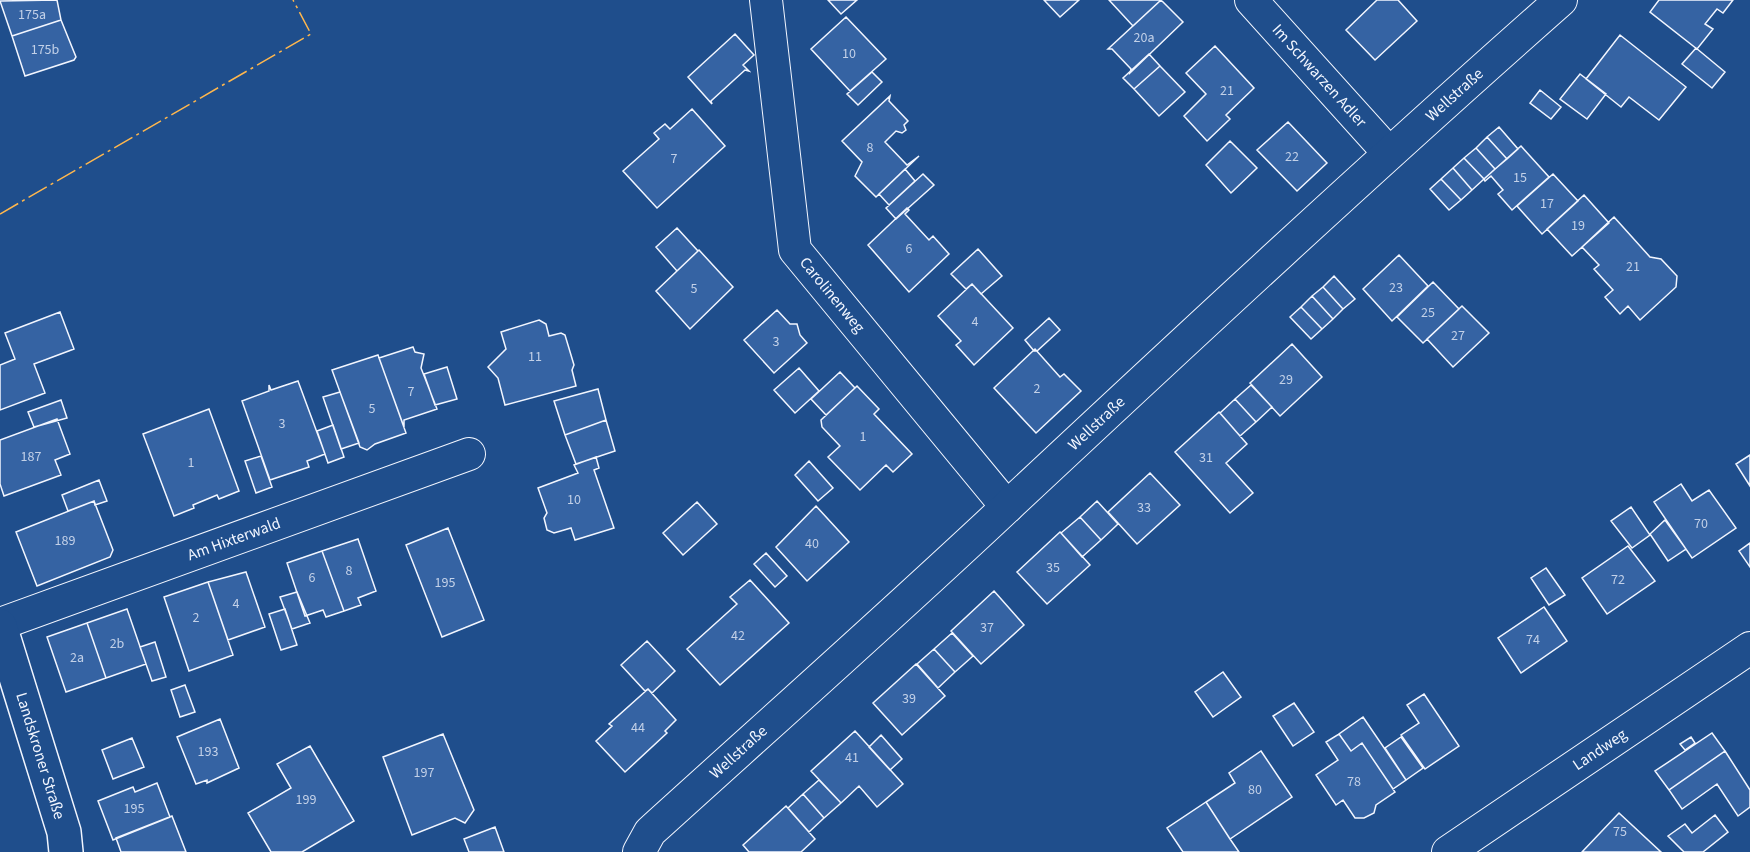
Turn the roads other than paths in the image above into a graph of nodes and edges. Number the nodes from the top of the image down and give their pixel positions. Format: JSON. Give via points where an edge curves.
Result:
{"nodes":[{"id":1,"x":766,"y":0,"type":"edge"},
{"id":2,"x":1251,"y":0,"type":"edge"},
{"id":3,"x":1561,"y":0,"type":"edge"},
{"id":4,"x":1388,"y":152,"type":"junction"},
{"id":5,"x":469,"y":454,"type":"dead end"},
{"id":6,"x":1007,"y":507,"type":"junction"},
{"id":7,"x":0,"y":625,"type":"edge"},
{"id":8,"x":1750,"y":648,"type":"edge"},
{"id":9,"x":66,"y":852,"type":"edge"},
{"id":10,"x":639,"y":852,"type":"edge"},
{"id":11,"x":1448,"y":852,"type":"edge"}],
"edges":[{"from":1,"to":6,"type":"street","name":"Carolinenweg","via":[[795,250]]},
{"from":2,"to":4,"type":"street","name":"Im Schwarzen Adler"},
{"from":3,"to":4,"type":"street","name":"Wellstraße"},
{"from":4,"to":6,"type":"street","name":"Wellstraße"},
{"from":5,"to":7,"type":"street","name":"Am Hixterwald"},
{"from":6,"to":10,"type":"street","name":"Wellstraße","via":[[650,832]]},
{"from":7,"to":9,"type":"street","name":"Landskroner Straße","via":[[64,832]]},
{"from":8,"to":11,"type":"street","name":"Landweg"}]}
